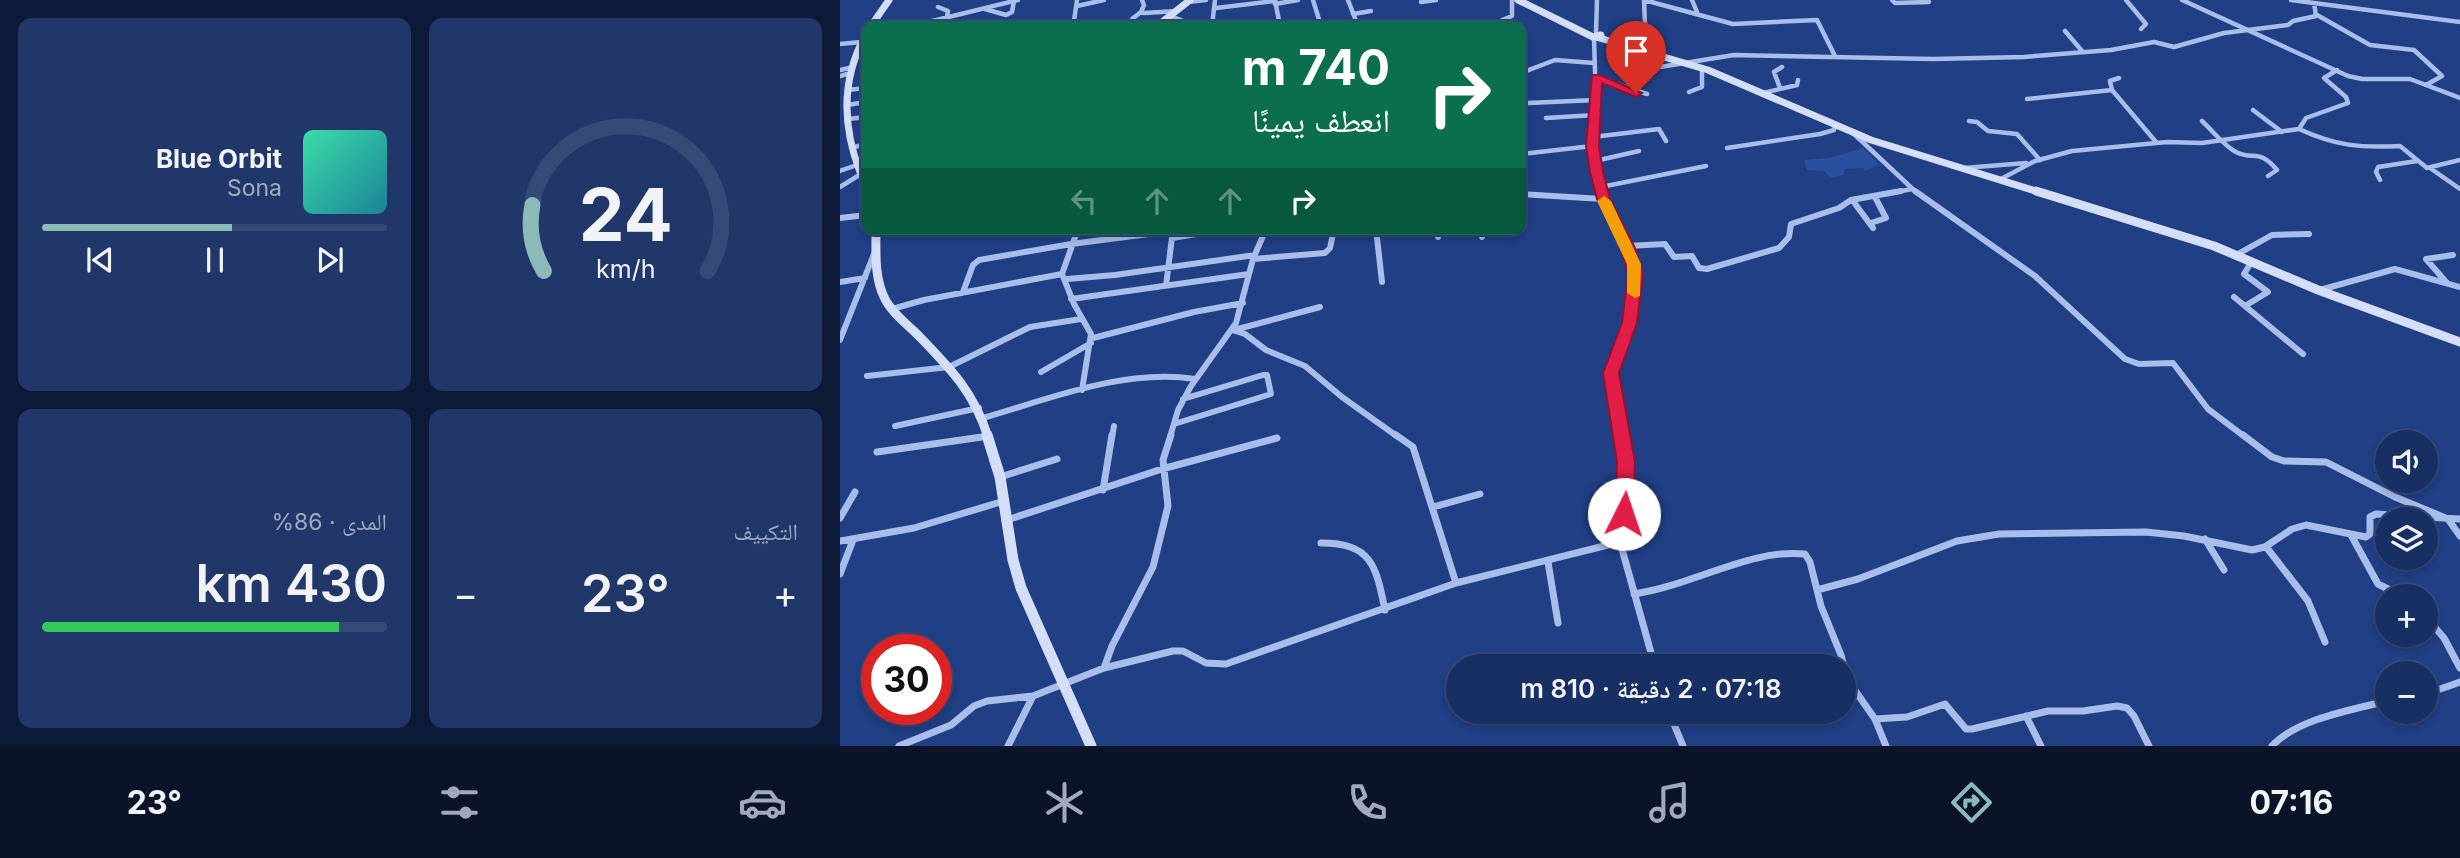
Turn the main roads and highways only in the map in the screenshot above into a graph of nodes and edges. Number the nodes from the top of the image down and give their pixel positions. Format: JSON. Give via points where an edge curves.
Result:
{"nodes":[{"id":1,"x":889,"y":0,"type":"edge"},
{"id":2,"x":1518,"y":0,"type":"edge"},
{"id":3,"x":1189,"y":1,"type":"edge"},
{"id":4,"x":874,"y":21,"type":"edge"},
{"id":5,"x":1164,"y":21,"type":"edge"},
{"id":6,"x":861,"y":43,"type":"edge"},
{"id":7,"x":844,"y":72,"type":"edge"},
{"id":8,"x":845,"y":117,"type":"edge"},
{"id":9,"x":844,"y":135,"type":"edge"},
{"id":10,"x":861,"y":166,"type":"edge"},
{"id":11,"x":876,"y":235,"type":"edge"},
{"id":12,"x":2460,"y":342,"type":"edge"},
{"id":13,"x":1091,"y":746,"type":"edge"}],
"edges":[{"from":1,"to":4,"type":"main road"},
{"from":2,"to":12,"type":"main road","via":[[1595,35],[1702,68],[1852,133],[2170,232]]},
{"from":3,"to":5,"type":"main road"},
{"from":6,"to":7,"type":"main road"},
{"from":7,"to":8,"type":"main road"},
{"from":8,"to":9,"type":"main road"},
{"from":9,"to":10,"type":"main road"},
{"from":11,"to":13,"type":"main road","via":[[879,282],[892,309],[949,367],[981,413],[1000,477],[1021,588]]}]}
